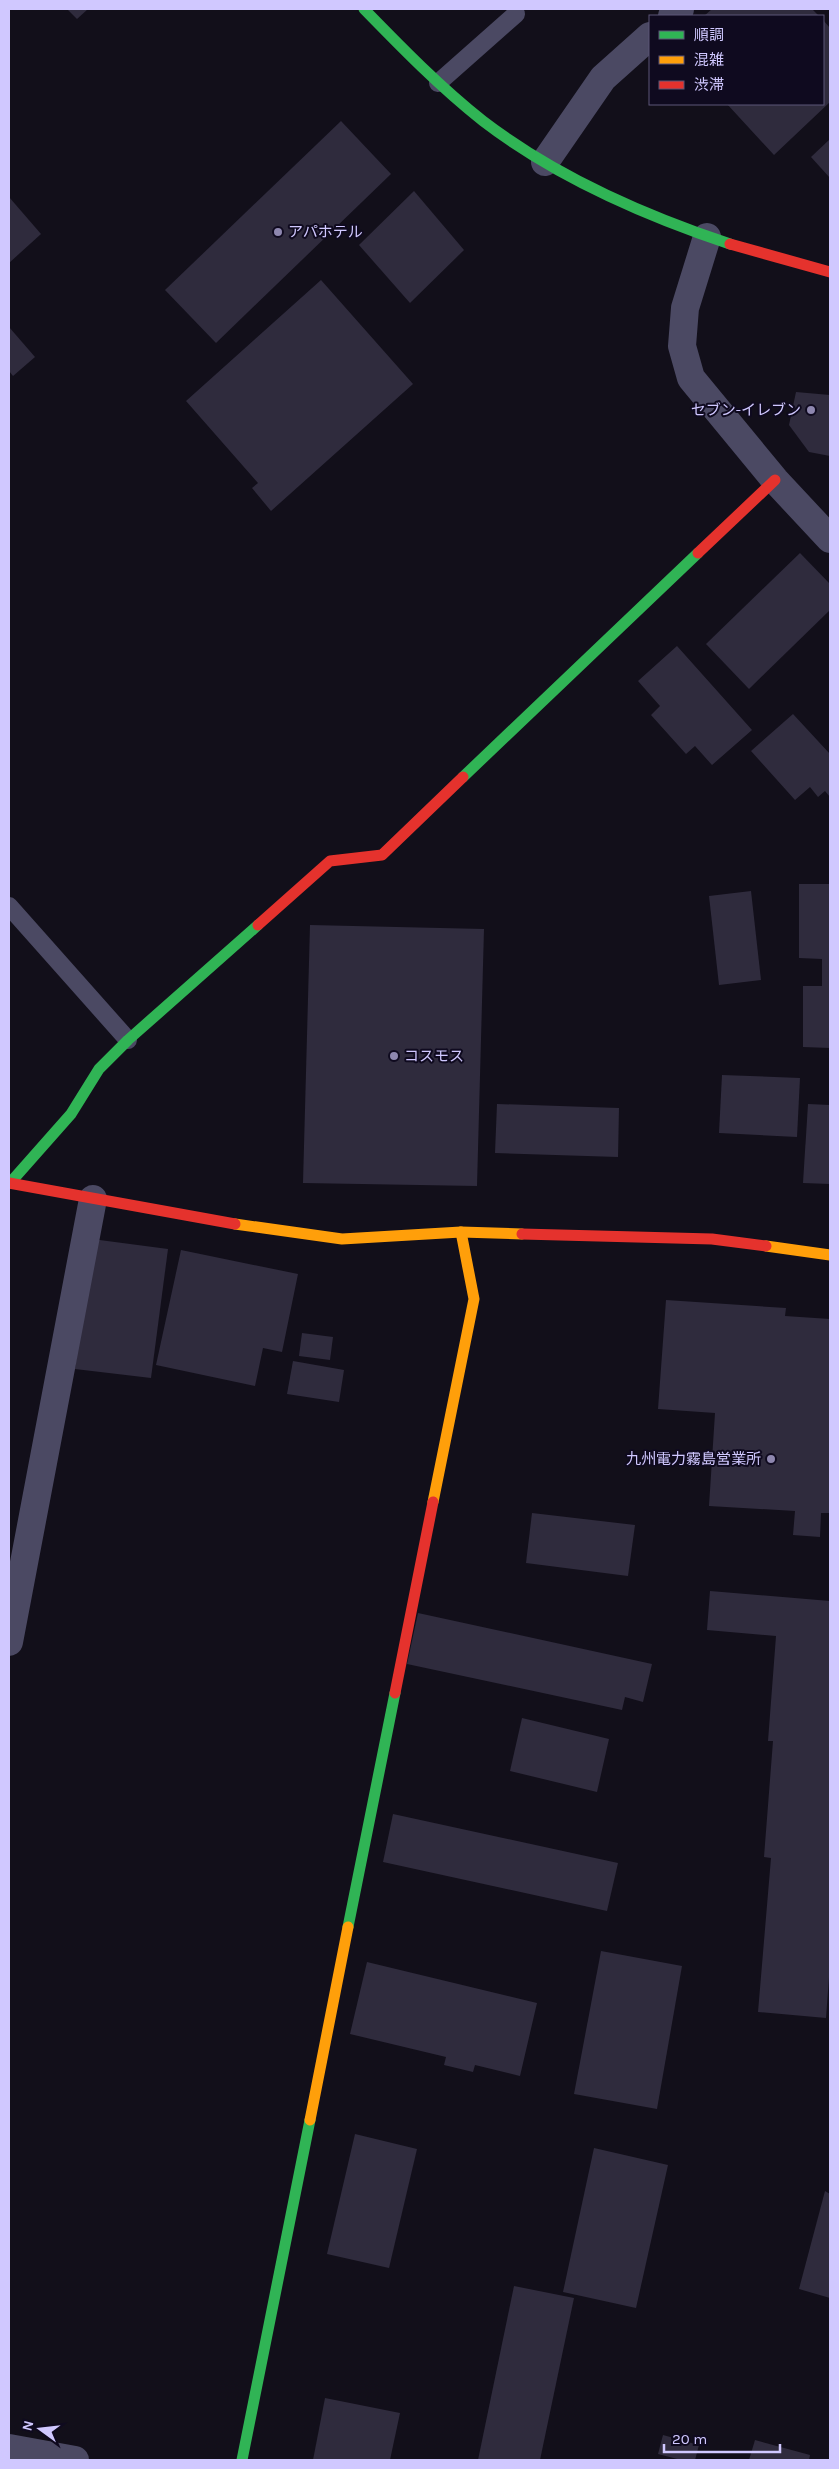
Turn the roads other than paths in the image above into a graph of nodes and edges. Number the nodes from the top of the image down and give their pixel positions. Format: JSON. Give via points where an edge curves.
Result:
{"nodes":[{"id":1,"x":364,"y":9,"type":"edge"},
{"id":2,"x":516,"y":14,"type":"dead end"},
{"id":3,"x":649,"y":37,"type":"edge"},
{"id":4,"x":438,"y":83,"type":"junction"},
{"id":5,"x":545,"y":162,"type":"junction"},
{"id":6,"x":707,"y":237,"type":"junction"},
{"id":7,"x":830,"y":272,"type":"edge"},
{"id":8,"x":775,"y":480,"type":"junction"},
{"id":9,"x":830,"y":539,"type":"edge"},
{"id":10,"x":9,"y":906,"type":"edge"},
{"id":11,"x":128,"y":1040,"type":"junction"},
{"id":12,"x":9,"y":1183,"type":"edge"},
{"id":13,"x":93,"y":1199,"type":"junction"},
{"id":14,"x":461,"y":1232,"type":"junction"},
{"id":15,"x":830,"y":1255,"type":"edge"},
{"id":16,"x":9,"y":1642,"type":"edge"},
{"id":17,"x":9,"y":2448,"type":"edge"},
{"id":18,"x":75,"y":2460,"type":"edge"},
{"id":19,"x":242,"y":2460,"type":"edge"}],
"edges":[{"from":1,"to":4,"type":"street"},
{"from":2,"to":4,"type":"lane"},
{"from":3,"to":5,"type":"street","via":[[602,78]]},
{"from":4,"to":5,"type":"street","via":[[500,133]]},
{"from":5,"to":6,"type":"street","via":[[645,212]]},
{"from":6,"to":7,"type":"street"},
{"from":6,"to":8,"type":"street","via":[[685,308],[682,346],[691,378]]},
{"from":8,"to":9,"type":"street"},
{"from":8,"to":11,"type":"street","via":[[382,855],[330,861]]},
{"from":10,"to":11,"type":"lane"},
{"from":11,"to":12,"type":"street","via":[[99,1069],[71,1114]]},
{"from":12,"to":13,"type":"street"},
{"from":13,"to":14,"type":"street","via":[[232,1224],[342,1239]]},
{"from":13,"to":16,"type":"street"},
{"from":14,"to":15,"type":"street","via":[[712,1239]]},
{"from":14,"to":19,"type":"street","via":[[474,1299]]},
{"from":17,"to":18,"type":"street"}]}
